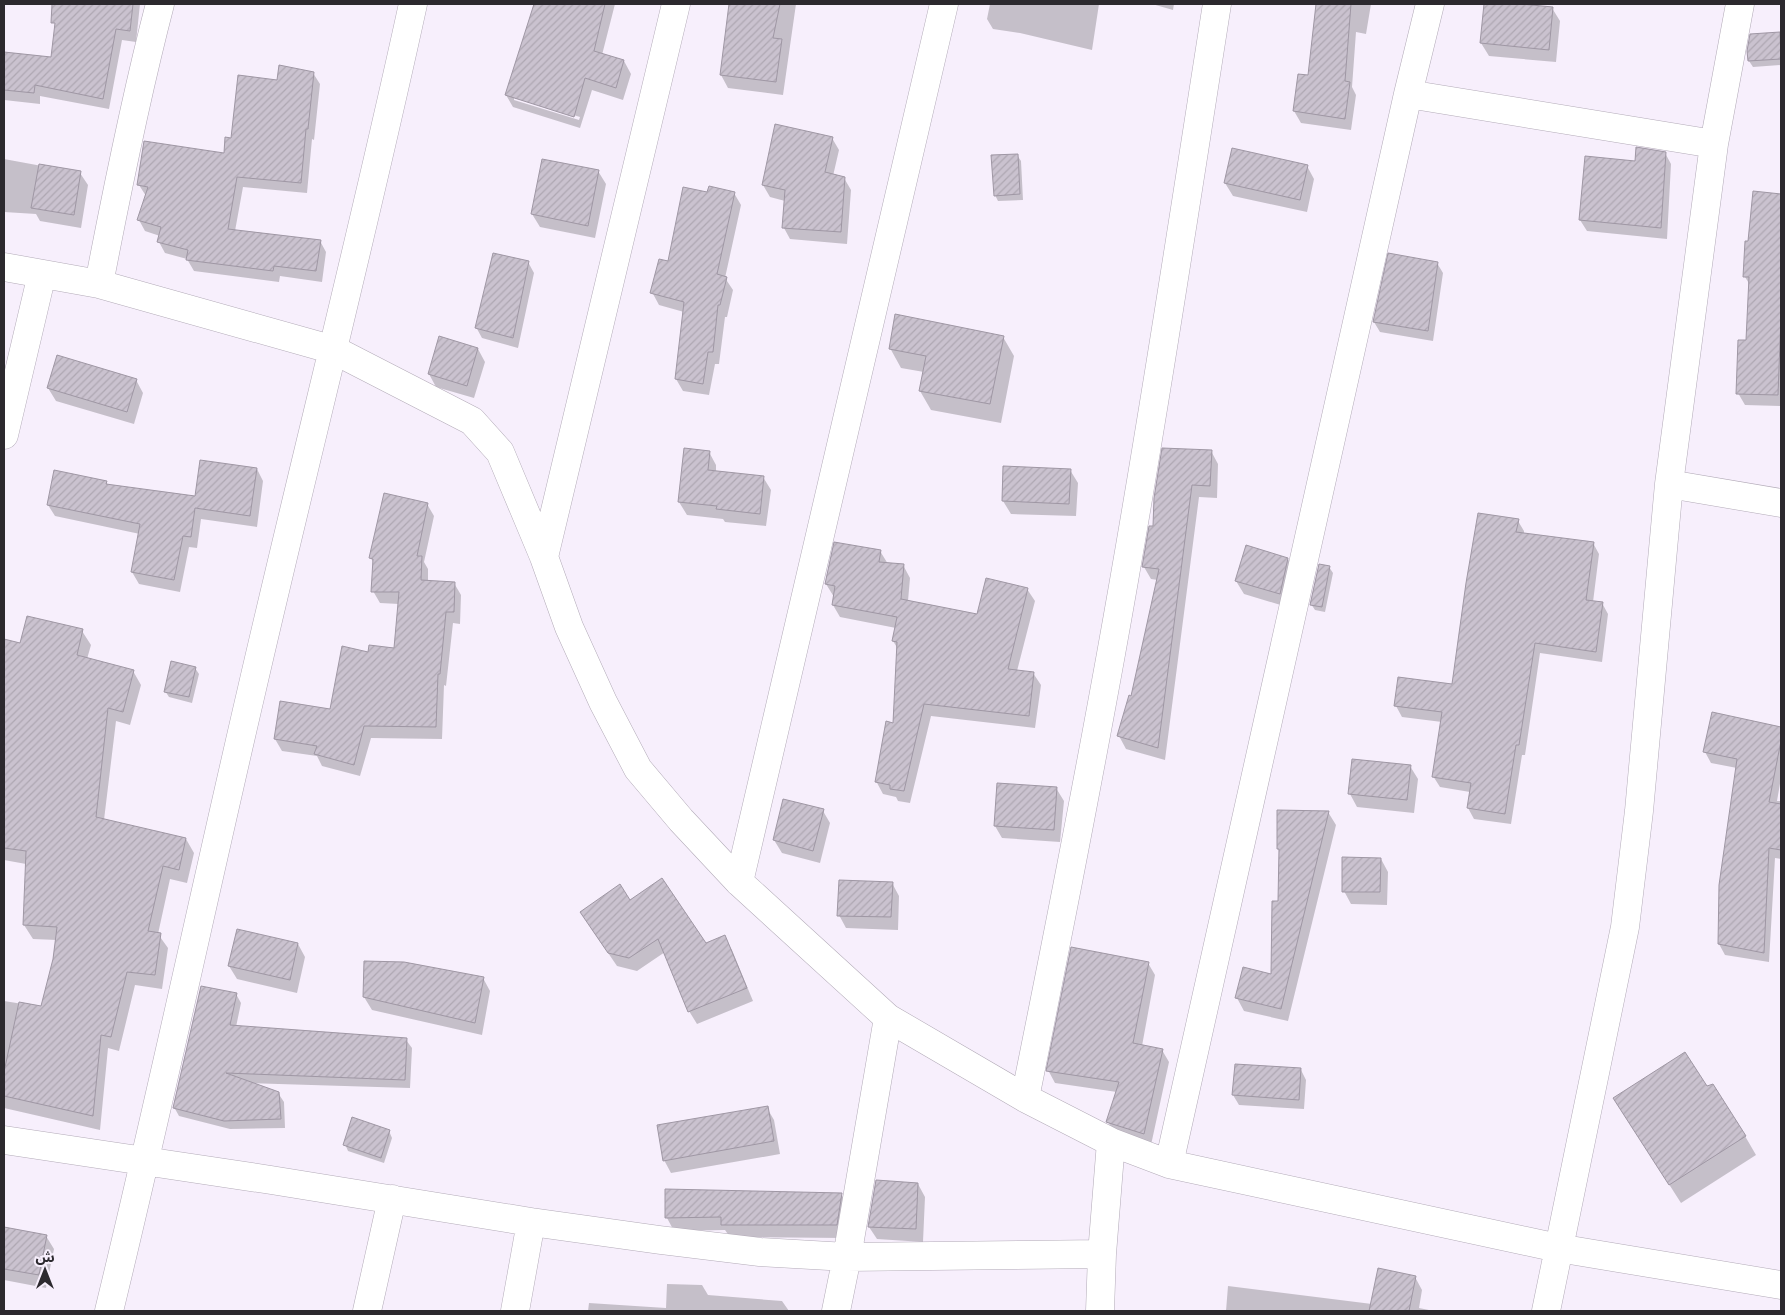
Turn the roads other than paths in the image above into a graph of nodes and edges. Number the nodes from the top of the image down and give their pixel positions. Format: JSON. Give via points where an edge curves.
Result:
{"nodes":[{"id":1,"x":160,"y":4,"type":"edge"},
{"id":2,"x":413,"y":4,"type":"edge"},
{"id":3,"x":676,"y":4,"type":"edge"},
{"id":4,"x":944,"y":4,"type":"edge"},
{"id":5,"x":1217,"y":4,"type":"edge"},
{"id":6,"x":1430,"y":4,"type":"edge"},
{"id":7,"x":1740,"y":4,"type":"edge"},
{"id":8,"x":1408,"y":94,"type":"junction"},
{"id":9,"x":1714,"y":144,"type":"junction"},
{"id":10,"x":4,"y":268,"type":"edge"},
{"id":11,"x":42,"y":274,"type":"junction"},
{"id":12,"x":100,"y":284,"type":"junction"},
{"id":13,"x":334,"y":350,"type":"junction"},
{"id":14,"x":4,"y":435,"type":"edge"},
{"id":15,"x":1669,"y":484,"type":"junction"},
{"id":16,"x":1781,"y":503,"type":"edge"},
{"id":17,"x":544,"y":557,"type":"junction"},
{"id":18,"x":739,"y":882,"type":"junction"},
{"id":19,"x":888,"y":1018,"type":"junction"},
{"id":20,"x":1025,"y":1098,"type":"junction"},
{"id":21,"x":4,"y":1140,"type":"edge"},
{"id":22,"x":1111,"y":1142,"type":"junction"},
{"id":23,"x":145,"y":1160,"type":"junction"},
{"id":24,"x":1169,"y":1164,"type":"junction"},
{"id":25,"x":392,"y":1199,"type":"junction"},
{"id":26,"x":531,"y":1222,"type":"junction"},
{"id":27,"x":1558,"y":1248,"type":"junction"},
{"id":28,"x":1102,"y":1254,"type":"junction"},
{"id":29,"x":847,"y":1257,"type":"junction"},
{"id":30,"x":1781,"y":1285,"type":"edge"},
{"id":31,"x":109,"y":1311,"type":"edge"},
{"id":32,"x":367,"y":1311,"type":"edge"},
{"id":33,"x":515,"y":1311,"type":"edge"},
{"id":34,"x":836,"y":1311,"type":"edge"},
{"id":35,"x":1100,"y":1311,"type":"edge"},
{"id":36,"x":1546,"y":1311,"type":"edge"}],
"edges":[{"from":1,"to":12,"type":"street","via":[[120,175]]},
{"from":2,"to":13,"type":"street"},
{"from":3,"to":17,"type":"street"},
{"from":4,"to":18,"type":"street"},
{"from":5,"to":20,"type":"street","via":[[1112,653]]},
{"from":6,"to":8,"type":"street"},
{"from":7,"to":9,"type":"street"},
{"from":8,"to":9,"type":"street"},
{"from":8,"to":24,"type":"street"},
{"from":9,"to":15,"type":"street"},
{"from":10,"to":11,"type":"street"},
{"from":11,"to":12,"type":"street"},
{"from":11,"to":14,"type":"street"},
{"from":12,"to":13,"type":"street"},
{"from":13,"to":17,"type":"street","via":[[472,421],[500,452]]},
{"from":13,"to":23,"type":"street","via":[[251,691]]},
{"from":15,"to":16,"type":"street"},
{"from":15,"to":27,"type":"street","via":[[1639,811],[1624,927]]},
{"from":17,"to":18,"type":"street","via":[[569,627],[638,769]]},
{"from":18,"to":19,"type":"street"},
{"from":19,"to":20,"type":"street"},
{"from":19,"to":29,"type":"street"},
{"from":20,"to":22,"type":"street"},
{"from":21,"to":23,"type":"street"},
{"from":22,"to":24,"type":"street"},
{"from":22,"to":28,"type":"street"},
{"from":23,"to":25,"type":"street"},
{"from":23,"to":31,"type":"street"},
{"from":24,"to":27,"type":"street"},
{"from":25,"to":26,"type":"street"},
{"from":25,"to":32,"type":"street"},
{"from":26,"to":29,"type":"street","via":[[760,1252]]},
{"from":26,"to":33,"type":"street"},
{"from":27,"to":30,"type":"street"},
{"from":27,"to":36,"type":"street"},
{"from":28,"to":29,"type":"street"},
{"from":28,"to":35,"type":"street"},
{"from":29,"to":34,"type":"street"}]}
